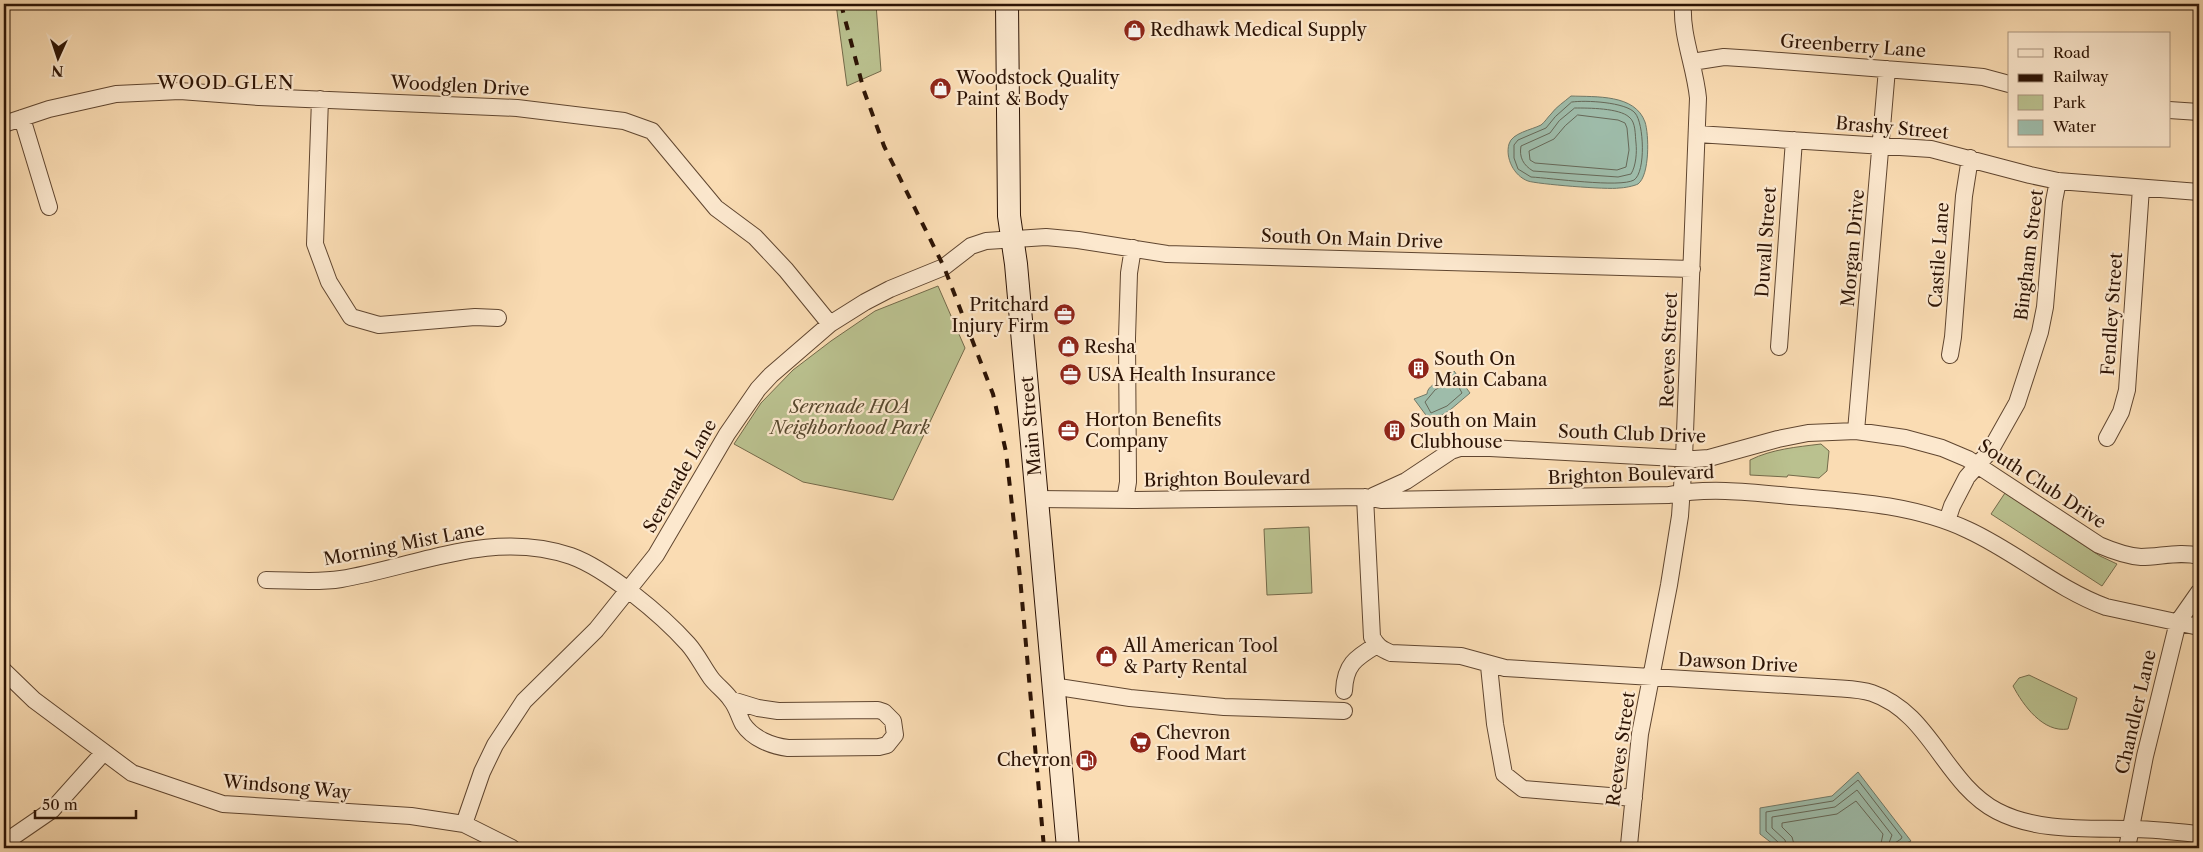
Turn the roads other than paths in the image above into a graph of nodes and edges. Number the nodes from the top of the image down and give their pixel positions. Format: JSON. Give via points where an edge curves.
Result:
{"nodes":[{"id":1,"x":1007,"y":4,"type":"edge"},
{"id":2,"x":1683,"y":4,"type":"edge"},
{"id":3,"x":1692,"y":62,"type":"junction"},
{"id":4,"x":1887,"y":69,"type":"junction"},
{"id":5,"x":2008,"y":84,"type":"edge"},
{"id":6,"x":320,"y":99,"type":"junction"},
{"id":7,"x":2170,"y":110,"type":"edge"},
{"id":8,"x":2199,"y":112,"type":"edge"},
{"id":9,"x":22,"y":118,"type":"junction"},
{"id":10,"x":4,"y":124,"type":"edge"},
{"id":11,"x":1697,"y":134,"type":"junction"},
{"id":12,"x":1794,"y":140,"type":"junction"},
{"id":13,"x":1882,"y":145,"type":"junction"},
{"id":14,"x":1970,"y":158,"type":"junction"},
{"id":15,"x":2058,"y":181,"type":"junction"},
{"id":16,"x":2141,"y":188,"type":"junction"},
{"id":17,"x":2199,"y":192,"type":"edge"},
{"id":18,"x":49,"y":208,"type":"dead end"},
{"id":19,"x":1013,"y":239,"type":"junction"},
{"id":20,"x":1133,"y":248,"type":"junction"},
{"id":21,"x":1692,"y":269,"type":"junction"},
{"id":22,"x":498,"y":318,"type":"dead end"},
{"id":23,"x":830,"y":324,"type":"junction"},
{"id":24,"x":1779,"y":347,"type":"dead end"},
{"id":25,"x":1950,"y":355,"type":"dead end"},
{"id":26,"x":1856,"y":431,"type":"junction"},
{"id":27,"x":2107,"y":438,"type":"dead end"},
{"id":28,"x":1684,"y":458,"type":"junction"},
{"id":29,"x":1978,"y":465,"type":"junction"},
{"id":30,"x":1682,"y":493,"type":"junction"},
{"id":31,"x":1368,"y":497,"type":"junction"},
{"id":32,"x":1037,"y":499,"type":"junction"},
{"id":33,"x":1125,"y":500,"type":"junction"},
{"id":34,"x":1947,"y":521,"type":"junction"},
{"id":35,"x":2199,"y":556,"type":"edge"},
{"id":36,"x":266,"y":580,"type":"dead end"},
{"id":37,"x":628,"y":592,"type":"junction"},
{"id":38,"x":2199,"y":592,"type":"edge"},
{"id":39,"x":2178,"y":622,"type":"junction"},
{"id":40,"x":2199,"y":627,"type":"edge"},
{"id":41,"x":1376,"y":645,"type":"junction"},
{"id":42,"x":1490,"y":666,"type":"junction"},
{"id":43,"x":4,"y":671,"type":"edge"},
{"id":44,"x":1651,"y":678,"type":"junction"},
{"id":45,"x":1052,"y":686,"type":"junction"},
{"id":46,"x":1344,"y":691,"type":"dead end"},
{"id":47,"x":732,"y":700,"type":"junction"},
{"id":48,"x":1344,"y":711,"type":"dead end"},
{"id":49,"x":104,"y":752,"type":"junction"},
{"id":50,"x":1634,"y":798,"type":"junction"},
{"id":51,"x":464,"y":824,"type":"junction"},
{"id":52,"x":2130,"y":829,"type":"junction"},
{"id":53,"x":2199,"y":834,"type":"edge"},
{"id":54,"x":4,"y":843,"type":"edge"},
{"id":55,"x":1629,"y":844,"type":"dead end"},
{"id":56,"x":512,"y":848,"type":"edge"},
{"id":57,"x":1068,"y":848,"type":"edge"},
{"id":58,"x":2127,"y":848,"type":"edge"}],
"edges":[{"from":1,"to":19,"type":"main road","name":"Main Street","via":[[1009,199]]},
{"from":2,"to":3,"type":"street","name":"Reeves Street","via":[[1683,25]]},
{"from":3,"to":4,"type":"street","name":"Greenberry Lane","via":[[1724,57]]},
{"from":3,"to":11,"type":"street","name":"Reeves Street","via":[[1698,98]]},
{"from":4,"to":5,"type":"street","name":"Greenberry Lane","via":[[1984,77]]},
{"from":4,"to":13,"type":"street","name":"Morgan Drive"},
{"from":6,"to":9,"type":"street","name":"Woodglen Drive","via":[[180,91],[116,94]]},
{"from":6,"to":22,"type":"street","via":[[315,244],[329,282],[351,317],[379,324]]},
{"from":6,"to":23,"type":"street","name":"Woodglen Drive","via":[[517,108],[624,121],[652,131],[716,208],[755,237]]},
{"from":7,"to":8,"type":"street"},
{"from":9,"to":10,"type":"street","name":"Woodglen Drive"},
{"from":9,"to":18,"type":"street"},
{"from":11,"to":12,"type":"street","name":"Brashy Street"},
{"from":11,"to":21,"type":"street","name":"Reeves Street"},
{"from":12,"to":13,"type":"street","name":"Brashy Street"},
{"from":12,"to":24,"type":"street","name":"Duvall Street"},
{"from":13,"to":14,"type":"street","name":"Brashy Street","via":[[1931,148]]},
{"from":13,"to":26,"type":"street","name":"Morgan Drive"},
{"from":14,"to":15,"type":"street","name":"Brashy Street"},
{"from":14,"to":25,"type":"street","name":"Castile Lane"},
{"from":15,"to":16,"type":"street","name":"Brashy Street"},
{"from":15,"to":29,"type":"street","name":"Bingham Street","via":[[2040,332],[2017,403]]},
{"from":16,"to":17,"type":"street","name":"Brashy Street"},
{"from":16,"to":27,"type":"street","name":"Fendley Street","via":[[2127,390],[2121,412]]},
{"from":19,"to":20,"type":"street","name":"South On Main Drive","via":[[1062,238]]},
{"from":19,"to":23,"type":"street","name":"Serenade Lane","via":[[971,246],[944,267],[890,289]]},
{"from":19,"to":32,"type":"main road","name":"Main Street"},
{"from":20,"to":21,"type":"street","name":"South On Main Drive","via":[[1167,254]]},
{"from":20,"to":33,"type":"street","via":[[1128,284],[1128,482]]},
{"from":21,"to":28,"type":"street","name":"Reeves Street"},
{"from":23,"to":37,"type":"street","name":"Serenade Lane","via":[[758,389],[727,434],[670,535]]},
{"from":26,"to":28,"type":"street","name":"South Club Drive","via":[[1795,435],[1709,458]]},
{"from":26,"to":29,"type":"street","name":"South Club Drive","via":[[1905,438],[1956,454]]},
{"from":28,"to":30,"type":"street","name":"Reeves Street"},
{"from":28,"to":31,"type":"street","name":"South Club Drive","via":[[1460,448],[1406,481]]},
{"from":29,"to":34,"type":"street","name":"Bingham Street","via":[[1967,477]]},
{"from":29,"to":35,"type":"street","name":"South Club Drive","via":[[2113,551],[2142,557]]},
{"from":30,"to":31,"type":"street","name":"Brighton Boulevard","via":[[1380,500]]},
{"from":30,"to":34,"type":"street","name":"Brighton Boulevard","via":[[1728,492],[1820,498],[1896,508]]},
{"from":30,"to":44,"type":"street","name":"Reeves Street"},
{"from":31,"to":33,"type":"street","name":"Brighton Boulevard"},
{"from":31,"to":41,"type":"street","via":[[1372,637]]},
{"from":32,"to":33,"type":"street","name":"Brighton Boulevard"},
{"from":32,"to":45,"type":"main road","name":"Main Street"},
{"from":34,"to":39,"type":"street","name":"Brighton Boulevard","via":[[1991,541],[2093,602]]},
{"from":36,"to":37,"type":"street","name":"Morning Mist Lane","via":[[340,579],[456,551],[502,547],[552,551],[571,556],[590,564]]},
{"from":37,"to":47,"type":"street","name":"Morning Mist Lane","via":[[671,626]]},
{"from":37,"to":51,"type":"street","name":"Serenade Lane","via":[[596,630],[524,701],[495,745]]},
{"from":38,"to":39,"type":"street","name":"Chandler Lane"},
{"from":39,"to":40,"type":"street","name":"Brighton Boulevard"},
{"from":39,"to":52,"type":"street","name":"Chandler Lane"},
{"from":41,"to":42,"type":"street","name":"Dawson Drive","via":[[1391,653],[1461,656]]},
{"from":41,"to":46,"type":"street","via":[[1362,653],[1347,670]]},
{"from":42,"to":44,"type":"street","name":"Dawson Drive"},
{"from":42,"to":50,"type":"street","via":[[1504,774],[1523,789]]},
{"from":43,"to":49,"type":"street","name":"Windsong Way","via":[[34,700]]},
{"from":44,"to":50,"type":"street","name":"Reeves Street","via":[[1640,734]]},
{"from":44,"to":52,"type":"street","name":"Dawson Drive","via":[[1870,692],[1893,703],[1912,718],[1966,787],[1995,810],[2023,821],[2056,826]]},
{"from":45,"to":48,"type":"street","via":[[1224,707]]},
{"from":45,"to":57,"type":"main road","name":"Main Street"},
{"from":47,"to":47,"type":"street","name":"Morning Mist Lane","via":[[744,725],[754,735],[776,746],[879,747],[887,745],[895,735],[893,721],[878,710],[778,711]]},
{"from":49,"to":51,"type":"street","name":"Windsong Way","via":[[132,773],[223,804],[411,816]]},
{"from":49,"to":54,"type":"street","via":[[52,810]]},
{"from":50,"to":55,"type":"street","name":"Reeves Street"},
{"from":51,"to":56,"type":"street","name":"Windsong Way"},
{"from":52,"to":53,"type":"street","name":"Dawson Drive"},
{"from":52,"to":58,"type":"street","name":"Chandler Lane"}]}
